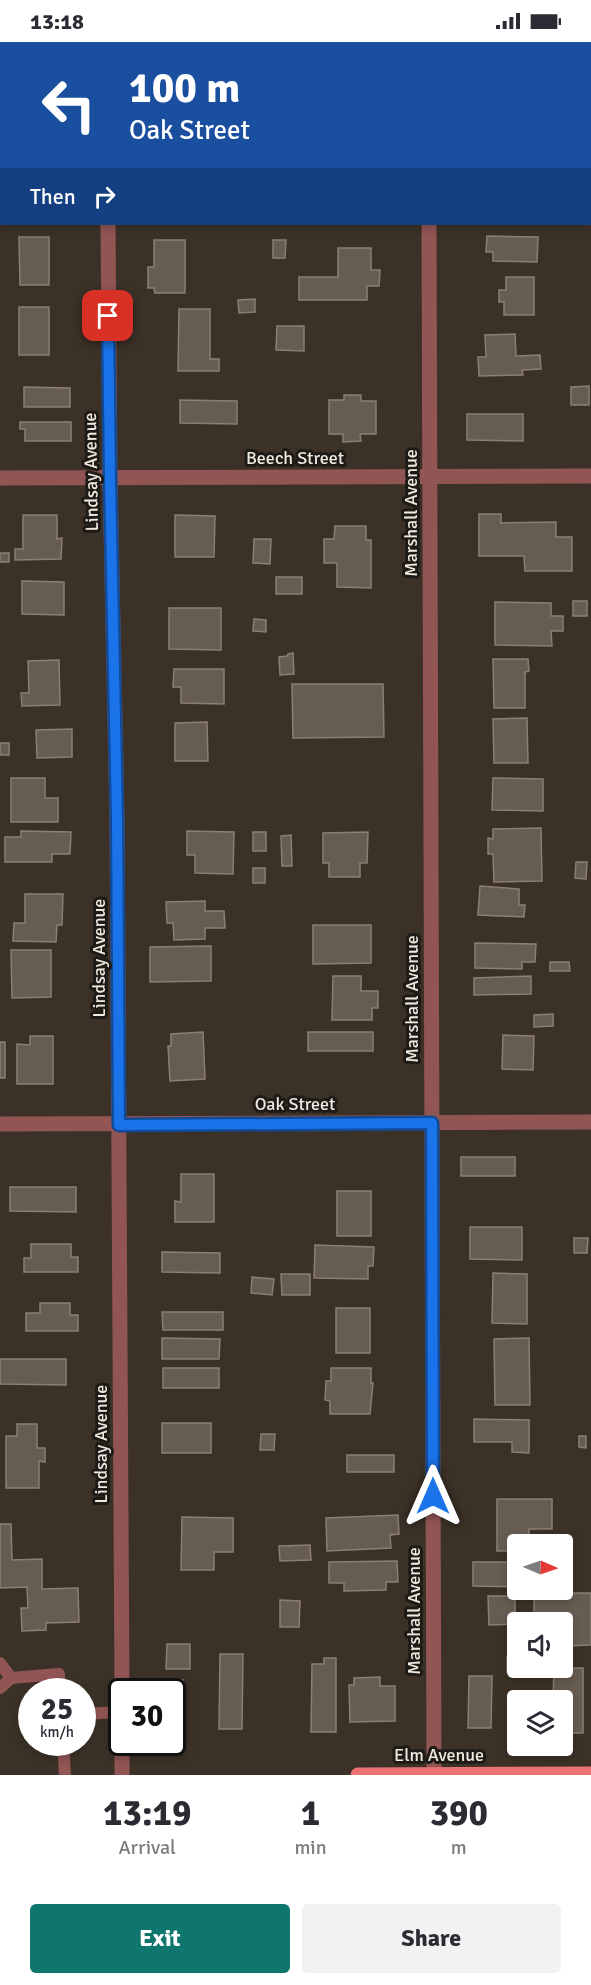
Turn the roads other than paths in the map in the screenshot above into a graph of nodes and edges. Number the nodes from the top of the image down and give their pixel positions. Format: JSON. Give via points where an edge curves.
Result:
{"nodes":[{"id":1,"x":108,"y":225,"type":"edge"},
{"id":2,"x":429,"y":225,"type":"edge"},
{"id":3,"x":591,"y":476,"type":"edge"},
{"id":4,"x":430,"y":477,"type":"junction"},
{"id":5,"x":0,"y":478,"type":"edge"},
{"id":6,"x":110,"y":478,"type":"junction"},
{"id":7,"x":591,"y":1122,"type":"edge"},
{"id":8,"x":432,"y":1123,"type":"junction"},
{"id":9,"x":0,"y":1125,"type":"edge"},
{"id":10,"x":119,"y":1125,"type":"junction"},
{"id":11,"x":0,"y":1663,"type":"edge"},
{"id":12,"x":11,"y":1678,"type":"junction"},
{"id":13,"x":58,"y":1678,"type":"edge"},
{"id":14,"x":122,"y":1678,"type":"edge"},
{"id":15,"x":0,"y":1688,"type":"edge"},
{"id":16,"x":64,"y":1756,"type":"edge"},
{"id":17,"x":122,"y":1756,"type":"edge"},
{"id":18,"x":591,"y":1774,"type":"edge"},
{"id":19,"x":65,"y":1775,"type":"edge"},
{"id":20,"x":122,"y":1775,"type":"edge"},
{"id":21,"x":358,"y":1775,"type":"edge"},
{"id":22,"x":434,"y":1775,"type":"edge"}],
"edges":[{"from":1,"to":6,"type":"street","name":"Lindsay Avenue"},
{"from":2,"to":4,"type":"street","name":"Marshall Avenue"},
{"from":3,"to":4,"type":"street","name":"Beech Street"},
{"from":4,"to":6,"type":"street","name":"Beech Street"},
{"from":4,"to":8,"type":"street","name":"Marshall Avenue"},
{"from":5,"to":6,"type":"street","name":"Beech Street"},
{"from":6,"to":10,"type":"street","name":"Lindsay Avenue"},
{"from":7,"to":8,"type":"street","name":"Oak Street"},
{"from":8,"to":10,"type":"street","name":"Oak Street"},
{"from":8,"to":22,"type":"street","name":"Marshall Avenue"},
{"from":9,"to":10,"type":"street","name":"Oak Street"},
{"from":10,"to":14,"type":"street","name":"Lindsay Avenue"},
{"from":11,"to":12,"type":"lane"},
{"from":12,"to":13,"type":"lane","via":[[58,1674]]},
{"from":12,"to":15,"type":"lane"},
{"from":16,"to":19,"type":"lane"},
{"from":17,"to":20,"type":"street"},
{"from":18,"to":22,"type":"main road","name":"Elm Avenue"},
{"from":21,"to":22,"type":"main road","name":"Elm Avenue"}]}
